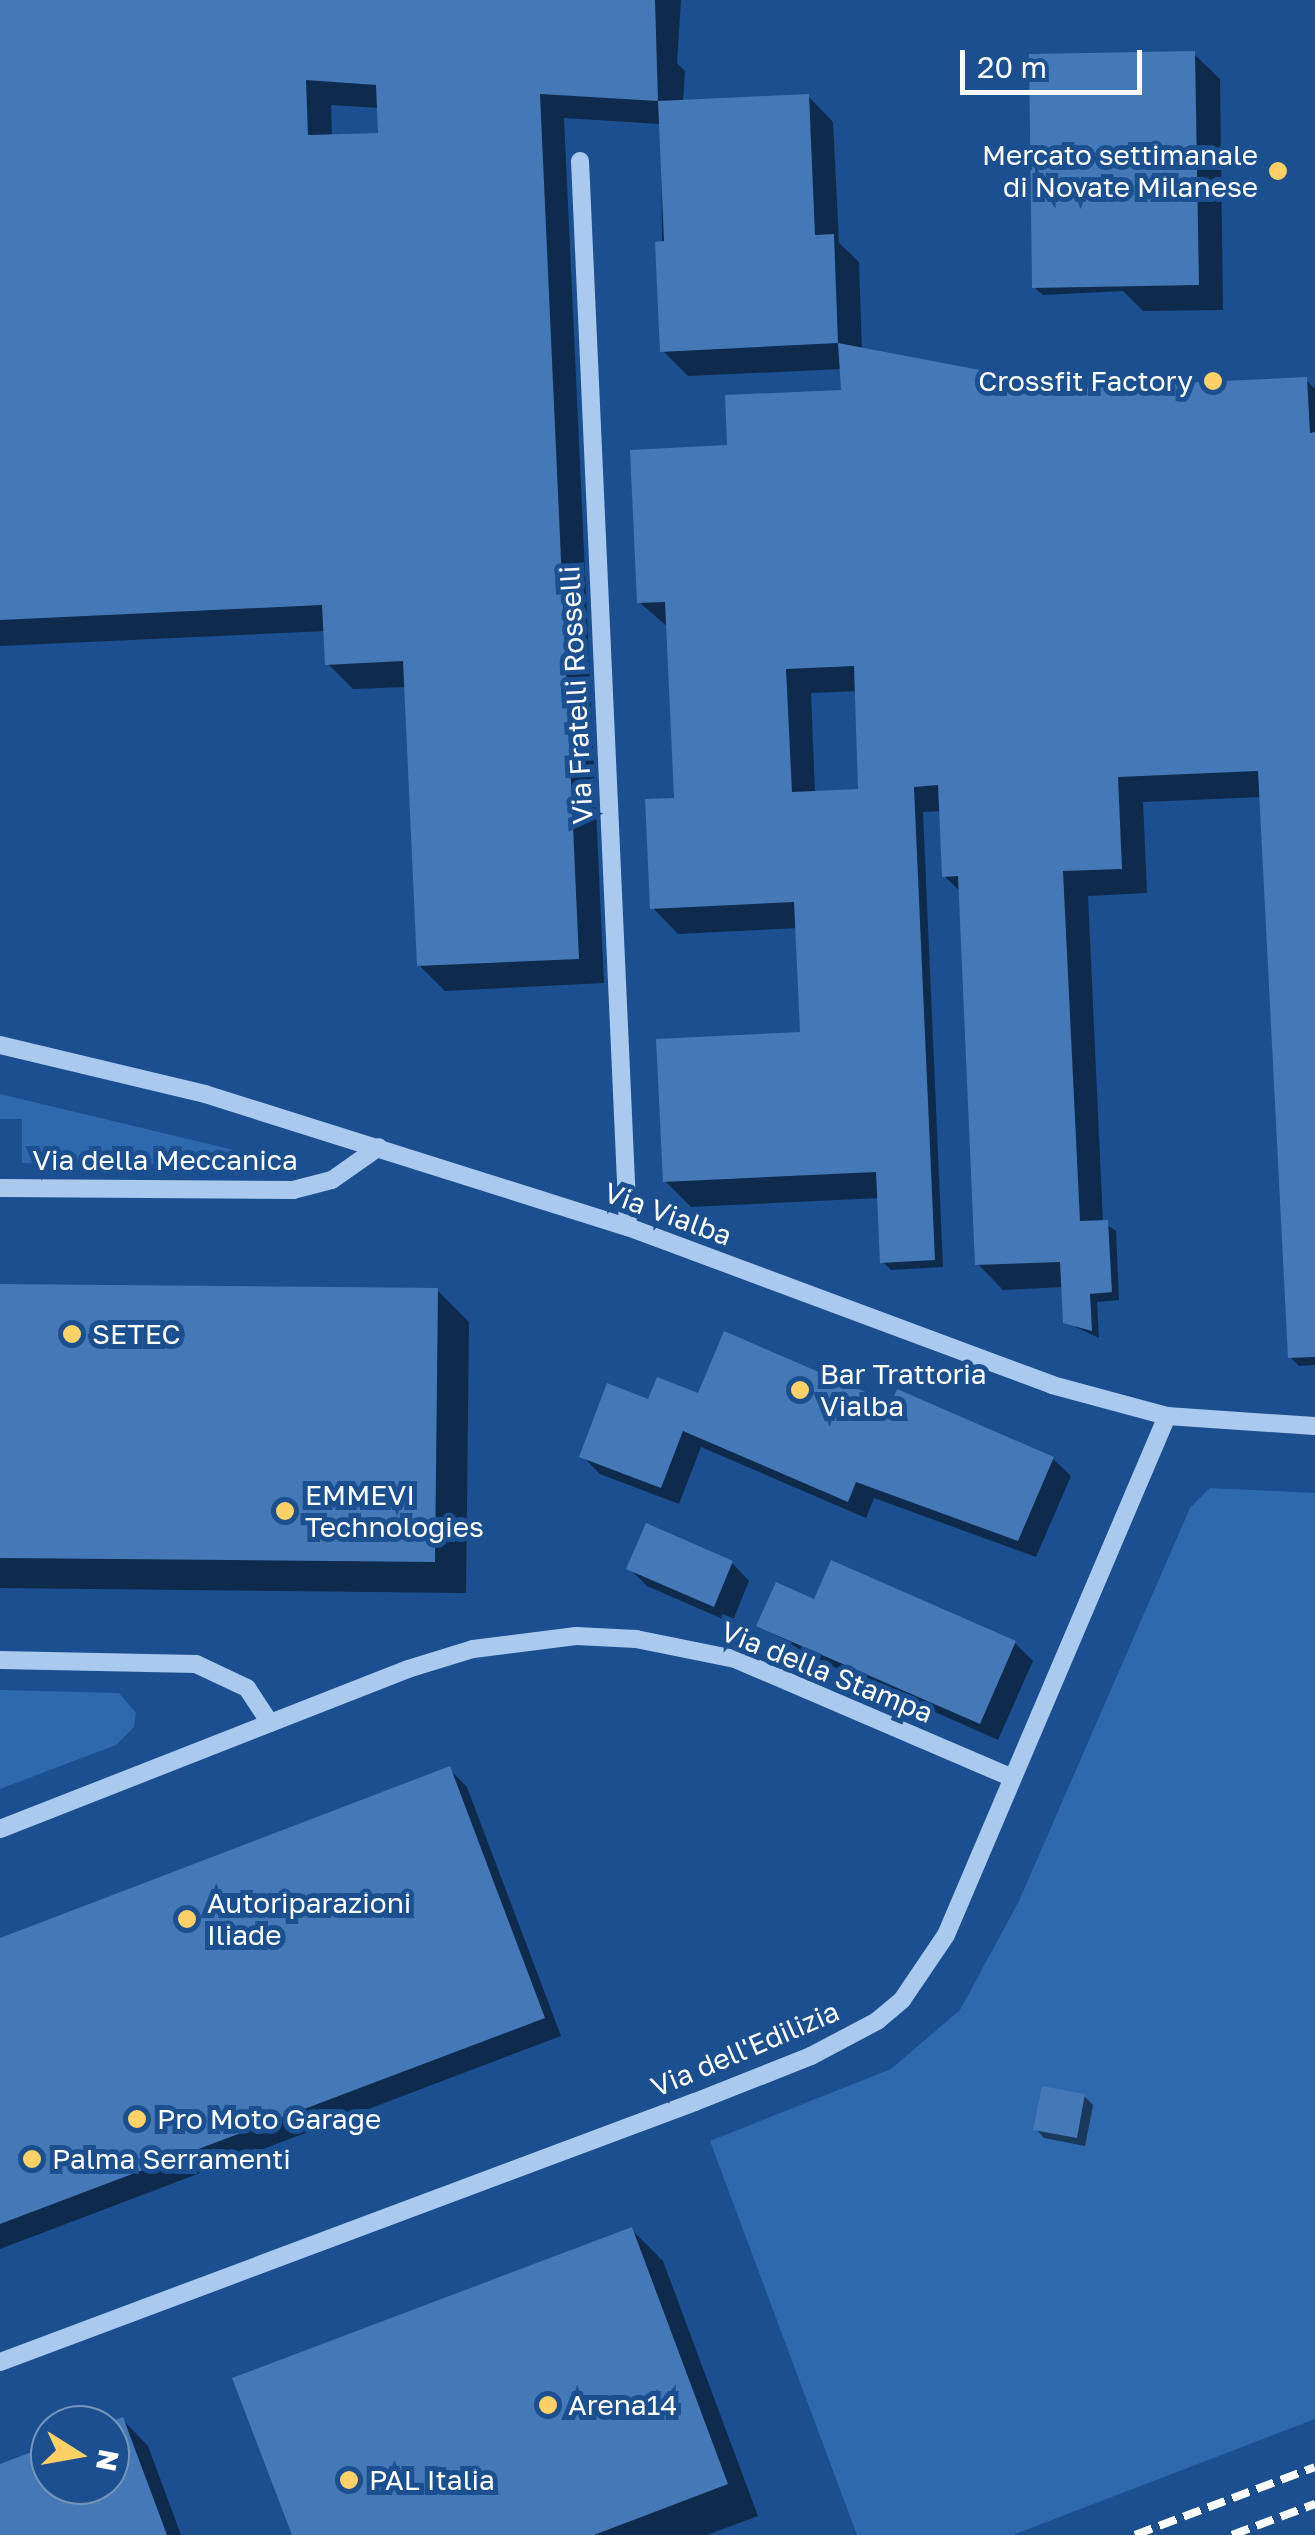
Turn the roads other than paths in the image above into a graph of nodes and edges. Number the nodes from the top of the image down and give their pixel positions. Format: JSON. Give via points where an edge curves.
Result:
{"nodes":[{"id":1,"x":580,"y":161,"type":"dead end"},
{"id":2,"x":0,"y":1046,"type":"edge"},
{"id":3,"x":379,"y":1147,"type":"junction"},
{"id":4,"x":0,"y":1188,"type":"edge"},
{"id":5,"x":628,"y":1227,"type":"junction"},
{"id":6,"x":1167,"y":1416,"type":"junction"},
{"id":7,"x":1315,"y":1426,"type":"edge"},
{"id":8,"x":0,"y":1660,"type":"edge"},
{"id":9,"x":270,"y":1724,"type":"junction"},
{"id":10,"x":1012,"y":1778,"type":"junction"},
{"id":11,"x":0,"y":1829,"type":"edge"},
{"id":12,"x":0,"y":2362,"type":"edge"}],
"edges":[{"from":1,"to":5,"type":"street","name":"Via Fratelli Rosselli"},
{"from":2,"to":3,"type":"street","name":"Via Vialba","via":[[205,1094]]},
{"from":3,"to":4,"type":"street","name":"Via della Meccanica","via":[[332,1180],[293,1190]]},
{"from":3,"to":5,"type":"street","name":"Via Vialba"},
{"from":5,"to":6,"type":"street","name":"Via Vialba","via":[[1052,1385]]},
{"from":6,"to":7,"type":"street","name":"Via Vialba"},
{"from":6,"to":10,"type":"street","name":"Via dell'Edilizia"},
{"from":8,"to":9,"type":"street","via":[[196,1664],[248,1688]]},
{"from":9,"to":10,"type":"street","name":"Via della Stampa","via":[[472,1650],[561,1636],[636,1639],[736,1660]]},
{"from":9,"to":11,"type":"street","name":"Via della Stampa"},
{"from":10,"to":12,"type":"street","name":"Via dell'Edilizia","via":[[946,1935],[902,2000],[877,2021],[812,2056],[694,2102]]}]}
